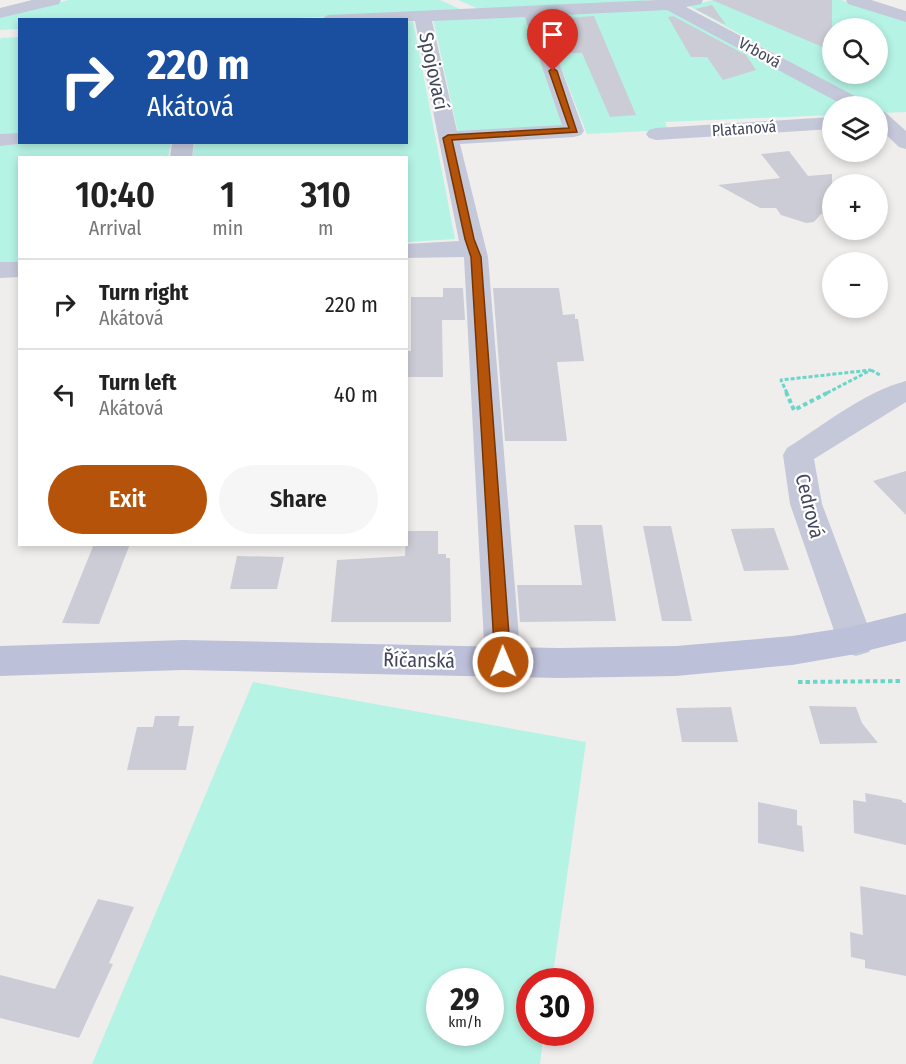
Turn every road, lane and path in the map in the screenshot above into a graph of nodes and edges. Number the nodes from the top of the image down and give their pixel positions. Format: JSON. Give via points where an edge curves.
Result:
{"nodes":[{"id":1,"x":53,"y":0,"type":"edge"},
{"id":2,"x":695,"y":0,"type":"edge"},
{"id":3,"x":854,"y":0,"type":"edge"},
{"id":4,"x":667,"y":3,"type":"edge"},
{"id":5,"x":532,"y":11,"type":"junction"},
{"id":6,"x":0,"y":13,"type":"edge"},
{"id":7,"x":422,"y":15,"type":"junction"},
{"id":8,"x":906,"y":17,"type":"edge"},
{"id":9,"x":366,"y":18,"type":"edge"},
{"id":10,"x":840,"y":96,"type":"edge"},
{"id":11,"x":888,"y":118,"type":"edge"},
{"id":12,"x":906,"y":118,"type":"edge"},
{"id":13,"x":822,"y":124,"type":"edge"},
{"id":14,"x":888,"y":126,"type":"edge"},
{"id":15,"x":656,"y":134,"type":"dead end"},
{"id":16,"x":448,"y":138,"type":"junction"},
{"id":17,"x":18,"y":139,"type":"edge"},
{"id":18,"x":0,"y":140,"type":"edge"},
{"id":19,"x":906,"y":143,"type":"edge"},
{"id":20,"x":472,"y":248,"type":"junction"},
{"id":21,"x":408,"y":251,"type":"edge"},
{"id":22,"x":18,"y":269,"type":"edge"},
{"id":23,"x":0,"y":270,"type":"edge"},
{"id":24,"x":871,"y":370,"type":"junction"},
{"id":25,"x":896,"y":384,"type":"edge"},
{"id":26,"x":906,"y":627,"type":"edge"},
{"id":27,"x":856,"y":642,"type":"junction"},
{"id":28,"x":0,"y":661,"type":"edge"},
{"id":29,"x":503,"y":662,"type":"junction"}],
"edges":[{"from":1,"to":6,"type":"street"},
{"from":2,"to":4,"type":"street"},
{"from":3,"to":8,"type":"street"},
{"from":4,"to":5,"type":"street"},
{"from":4,"to":10,"type":"street","name":"Vrbová"},
{"from":5,"to":7,"type":"street"},
{"from":5,"to":16,"type":"street","via":[[574,130]]},
{"from":7,"to":9,"type":"street"},
{"from":7,"to":16,"type":"street","name":"Spojovací"},
{"from":11,"to":12,"type":"street"},
{"from":13,"to":15,"type":"street","name":"Platanová"},
{"from":14,"to":19,"type":"street"},
{"from":16,"to":20,"type":"street","name":"Spojovací"},
{"from":17,"to":18,"type":"street"},
{"from":20,"to":21,"type":"street"},
{"from":20,"to":29,"type":"street","name":"Spojovací","via":[[477,268]]},
{"from":22,"to":23,"type":"street"},
{"from":24,"to":24,"type":"path","via":[[794,410],[781,380],[804,377]]},
{"from":24,"to":25,"type":"path"},
{"from":25,"to":27,"type":"street","name":"Cedrová","via":[[869,410],[798,455],[806,504]]},
{"from":26,"to":27,"type":"main road","name":"Říčanská"},
{"from":27,"to":29,"type":"main road","name":"Říčanská","via":[[770,654],[649,662]]},
{"from":28,"to":29,"type":"main road","name":"Říčanská","via":[[147,655]]}]}
